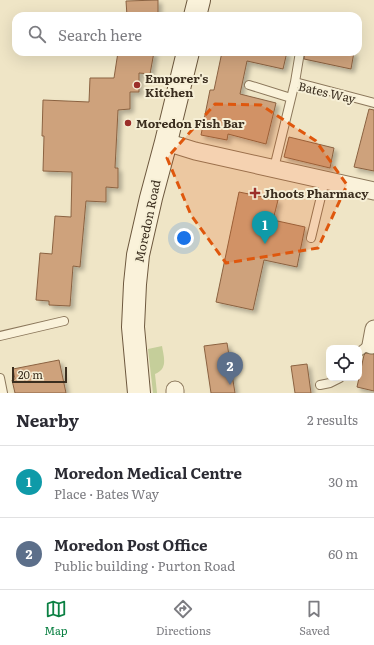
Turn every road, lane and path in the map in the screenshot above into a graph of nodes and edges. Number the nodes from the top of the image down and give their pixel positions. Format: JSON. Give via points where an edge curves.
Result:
{"nodes":[{"id":1,"x":198,"y":0,"type":"edge"},
{"id":2,"x":196,"y":12,"type":"edge"},
{"id":3,"x":187,"y":56,"type":"edge"},
{"id":4,"x":299,"y":56,"type":"edge"},
{"id":5,"x":295,"y":82,"type":"junction"},
{"id":6,"x":249,"y":86,"type":"dead end"},
{"id":7,"x":291,"y":98,"type":"junction"},
{"id":8,"x":374,"y":103,"type":"edge"},
{"id":9,"x":166,"y":142,"type":"junction"},
{"id":10,"x":274,"y":168,"type":"junction"},
{"id":11,"x":325,"y":180,"type":"junction"},
{"id":12,"x":374,"y":191,"type":"edge"},
{"id":13,"x":311,"y":238,"type":"dead end"},
{"id":14,"x":64,"y":321,"type":"dead end"},
{"id":15,"x":374,"y":329,"type":"edge"},
{"id":16,"x":0,"y":336,"type":"edge"},
{"id":17,"x":368,"y":348,"type":"edge"},
{"id":18,"x":0,"y":378,"type":"edge"},
{"id":19,"x":334,"y":381,"type":"edge"},
{"id":20,"x":320,"y":385,"type":"dead end"},
{"id":21,"x":3,"y":393,"type":"edge"},
{"id":22,"x":139,"y":393,"type":"edge"}],
"edges":[{"from":1,"to":2,"type":"street"},
{"from":3,"to":9,"type":"street","name":"Moredon Road"},
{"from":4,"to":5,"type":"lane"},
{"from":5,"to":7,"type":"lane","name":"Bates Way"},
{"from":5,"to":8,"type":"lane","name":"Bates Way"},
{"from":6,"to":7,"type":"lane"},
{"from":7,"to":10,"type":"lane","name":"Bates Way"},
{"from":9,"to":10,"type":"street"},
{"from":9,"to":22,"type":"street","name":"Moredon Road","via":[[157,170],[138,255],[133,327]]},
{"from":10,"to":11,"type":"street"},
{"from":11,"to":12,"type":"street"},
{"from":11,"to":13,"type":"lane"},
{"from":14,"to":16,"type":"lane"},
{"from":15,"to":17,"type":"street"},
{"from":18,"to":21,"type":"lane"},
{"from":19,"to":20,"type":"lane"}]}
